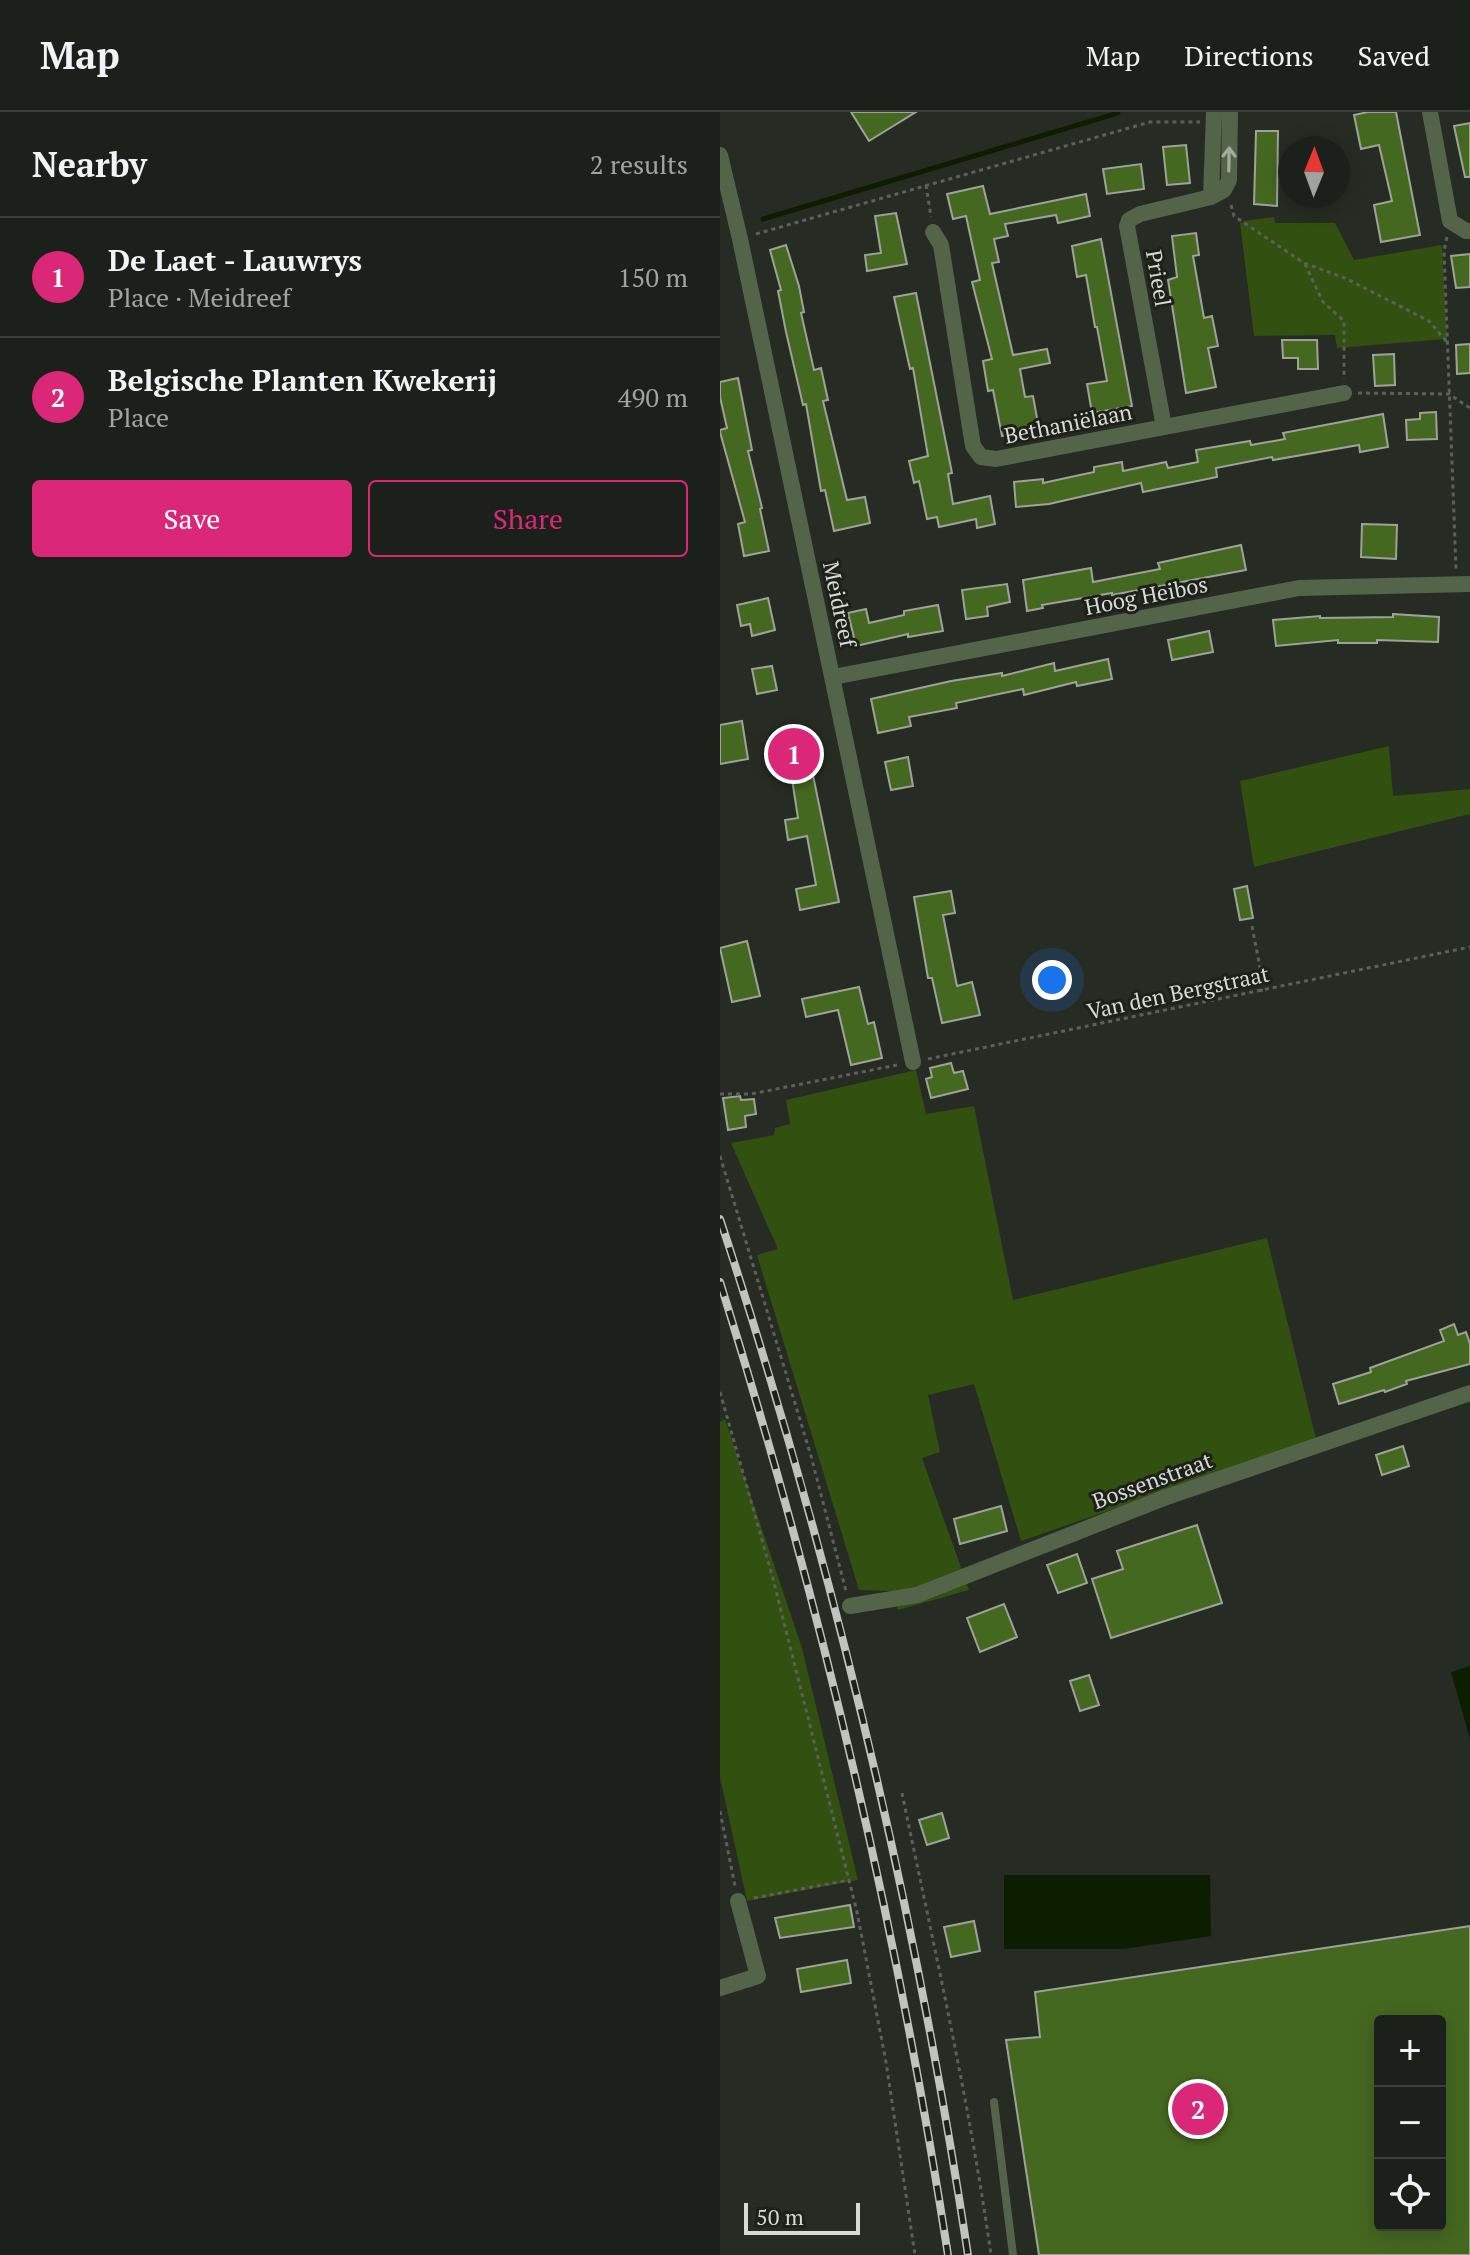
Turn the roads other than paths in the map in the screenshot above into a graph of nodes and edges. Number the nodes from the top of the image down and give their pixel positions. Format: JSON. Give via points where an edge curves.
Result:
{"nodes":[{"id":1,"x":1230,"y":112,"type":"edge"},
{"id":2,"x":1430,"y":112,"type":"edge"},
{"id":3,"x":1214,"y":117,"type":"edge"},
{"id":4,"x":720,"y":155,"type":"edge"},
{"id":5,"x":1218,"y":194,"type":"junction"},
{"id":6,"x":1470,"y":231,"type":"edge"},
{"id":7,"x":933,"y":232,"type":"road end"},
{"id":8,"x":1344,"y":393,"type":"road end"},
{"id":9,"x":1164,"y":427,"type":"junction"},
{"id":10,"x":1463,"y":584,"type":"edge"},
{"id":11,"x":833,"y":677,"type":"junction"},
{"id":12,"x":913,"y":1062,"type":"road end"},
{"id":13,"x":1470,"y":1393,"type":"edge"},
{"id":14,"x":850,"y":1606,"type":"road end"},
{"id":15,"x":738,"y":1901,"type":"road end"},
{"id":16,"x":720,"y":1988,"type":"edge"},
{"id":17,"x":994,"y":2102,"type":"dead end"},
{"id":18,"x":1013,"y":2255,"type":"edge"}],
"edges":[{"from":5,"to":1,"type":"street","one_way":true,"via":[[1229,180]]},
{"from":2,"to":6,"type":"street","via":[[1450,221]]},
{"from":3,"to":5,"type":"street"},
{"from":4,"to":11,"type":"street","name":"Meidreef"},
{"from":5,"to":9,"type":"street","name":"Prieel","via":[[1140,214],[1127,226]]},
{"from":7,"to":9,"type":"street","name":"Bethaniëlaan","via":[[941,245],[973,446],[981,457],[996,459]]},
{"from":8,"to":9,"type":"street","name":"Bethaniëlaan"},
{"from":10,"to":11,"type":"street","name":"Hoog Heibos","via":[[1299,588]]},
{"from":11,"to":12,"type":"street","name":"Meidreef"},
{"from":13,"to":14,"type":"street","name":"Bossenstraat","via":[[1164,1498],[917,1595]]},
{"from":15,"to":16,"type":"street","via":[[758,1976]]},
{"from":17,"to":18,"type":"lane"}]}
